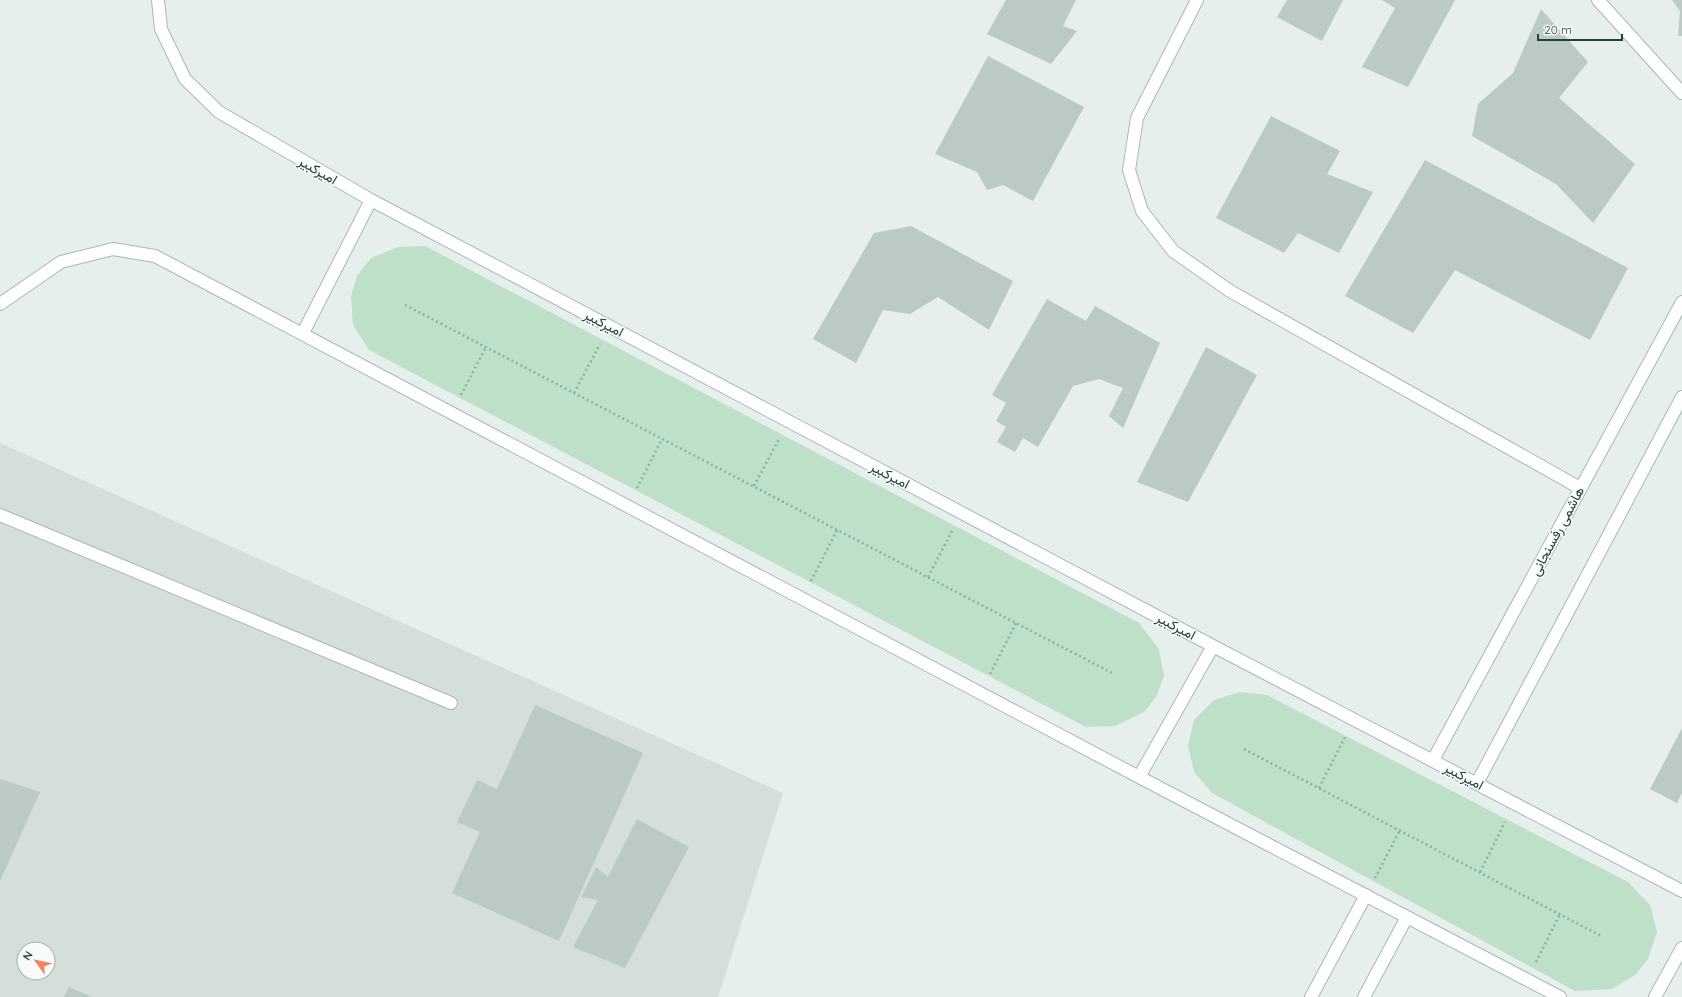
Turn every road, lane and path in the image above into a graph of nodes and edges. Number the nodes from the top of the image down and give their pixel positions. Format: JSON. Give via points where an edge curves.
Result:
{"nodes":[{"id":1,"x":158,"y":0,"type":"edge"},
{"id":2,"x":1197,"y":0,"type":"edge"},
{"id":3,"x":1598,"y":0,"type":"edge"},
{"id":4,"x":1682,"y":93,"type":"edge"},
{"id":5,"x":371,"y":200,"type":"junction"},
{"id":6,"x":1682,"y":302,"type":"edge"},
{"id":7,"x":0,"y":304,"type":"edge"},
{"id":8,"x":405,"y":305,"type":"dead end"},
{"id":9,"x":609,"y":326,"type":"junction"},
{"id":10,"x":303,"y":333,"type":"junction"},
{"id":11,"x":486,"y":347,"type":"junction"},
{"id":12,"x":574,"y":393,"type":"junction"},
{"id":13,"x":1682,"y":397,"type":"edge"},
{"id":14,"x":452,"y":412,"type":"junction"},
{"id":15,"x":788,"y":421,"type":"junction"},
{"id":16,"x":662,"y":439,"type":"junction"},
{"id":17,"x":754,"y":486,"type":"junction"},
{"id":18,"x":1580,"y":488,"type":"junction"},
{"id":19,"x":627,"y":505,"type":"junction"},
{"id":20,"x":961,"y":512,"type":"junction"},
{"id":21,"x":0,"y":515,"type":"edge"},
{"id":22,"x":838,"y":530,"type":"junction"},
{"id":23,"x":928,"y":577,"type":"junction"},
{"id":24,"x":802,"y":598,"type":"junction"},
{"id":25,"x":1016,"y":623,"type":"junction"},
{"id":26,"x":1213,"y":646,"type":"junction"},
{"id":27,"x":1112,"y":673,"type":"dead end"},
{"id":28,"x":980,"y":692,"type":"junction"},
{"id":29,"x":451,"y":703,"type":"dead end"},
{"id":30,"x":1354,"y":719,"type":"junction"},
{"id":31,"x":1244,"y":749,"type":"dead end"},
{"id":32,"x":1433,"y":760,"type":"junction"},
{"id":33,"x":1139,"y":777,"type":"junction"},
{"id":34,"x":1477,"y":784,"type":"junction"},
{"id":35,"x":1319,"y":788,"type":"junction"},
{"id":36,"x":1515,"y":803,"type":"junction"},
{"id":37,"x":1400,"y":830,"type":"junction"},
{"id":38,"x":1480,"y":872,"type":"junction"},
{"id":39,"x":1682,"y":891,"type":"edge"},
{"id":40,"x":1366,"y":895,"type":"junction"},
{"id":41,"x":1560,"y":914,"type":"junction"},
{"id":42,"x":1407,"y":917,"type":"junction"},
{"id":43,"x":1601,"y":936,"type":"dead end"},
{"id":44,"x":1682,"y":948,"type":"edge"},
{"id":45,"x":1526,"y":980,"type":"junction"},
{"id":46,"x":1311,"y":997,"type":"edge"},
{"id":47,"x":1364,"y":997,"type":"edge"},
{"id":48,"x":1560,"y":997,"type":"edge"},
{"id":49,"x":1655,"y":997,"type":"edge"}],
"edges":[{"from":1,"to":5,"type":"main road","name":"امیرکبیر","via":[[161,29],[185,79],[219,112]]},
{"from":2,"to":18,"type":"main road","via":[[1137,118],[1129,170],[1142,210],[1173,251],[1230,291]]},
{"from":3,"to":4,"type":"main road"},
{"from":5,"to":9,"type":"main road","name":"امیرکبیر"},
{"from":5,"to":10,"type":"main road"},
{"from":6,"to":18,"type":"main road","name":"هاشمی رفسنجانی"},
{"from":7,"to":10,"type":"main road","via":[[61,262],[112,249],[155,256]]},
{"from":8,"to":11,"type":"path"},
{"from":9,"to":12,"type":"path"},
{"from":9,"to":15,"type":"main road","name":"امیرکبیر"},
{"from":10,"to":14,"type":"main road"},
{"from":11,"to":12,"type":"path"},
{"from":11,"to":14,"type":"path"},
{"from":12,"to":16,"type":"path"},
{"from":13,"to":34,"type":"main road"},
{"from":14,"to":19,"type":"main road"},
{"from":15,"to":17,"type":"path"},
{"from":15,"to":20,"type":"main road","name":"امیرکبیر"},
{"from":16,"to":17,"type":"path"},
{"from":16,"to":19,"type":"path"},
{"from":17,"to":22,"type":"path"},
{"from":18,"to":32,"type":"main road","name":"هاشمی رفسنجانی"},
{"from":19,"to":24,"type":"main road"},
{"from":20,"to":23,"type":"path"},
{"from":20,"to":26,"type":"main road","name":"امیرکبیر"},
{"from":21,"to":29,"type":"main road"},
{"from":22,"to":23,"type":"path"},
{"from":22,"to":24,"type":"path"},
{"from":23,"to":25,"type":"path"},
{"from":24,"to":28,"type":"main road"},
{"from":25,"to":27,"type":"path"},
{"from":25,"to":28,"type":"path"},
{"from":26,"to":30,"type":"main road","name":"امیرکبیر"},
{"from":26,"to":33,"type":"main road"},
{"from":28,"to":33,"type":"main road"},
{"from":30,"to":32,"type":"main road","name":"امیرکبیر"},
{"from":30,"to":35,"type":"path"},
{"from":31,"to":35,"type":"path"},
{"from":32,"to":34,"type":"main road","name":"امیرکبیر"},
{"from":33,"to":40,"type":"main road"},
{"from":34,"to":36,"type":"main road","name":"امیرکبیر"},
{"from":35,"to":37,"type":"path"},
{"from":36,"to":38,"type":"path"},
{"from":36,"to":39,"type":"main road","name":"امیرکبیر"},
{"from":37,"to":38,"type":"path"},
{"from":37,"to":40,"type":"path"},
{"from":38,"to":41,"type":"path"},
{"from":40,"to":42,"type":"main road"},
{"from":40,"to":46,"type":"main road"},
{"from":41,"to":43,"type":"path"},
{"from":41,"to":45,"type":"path"},
{"from":42,"to":45,"type":"main road"},
{"from":42,"to":47,"type":"main road"},
{"from":44,"to":49,"type":"main road"},
{"from":45,"to":48,"type":"main road"}]}
